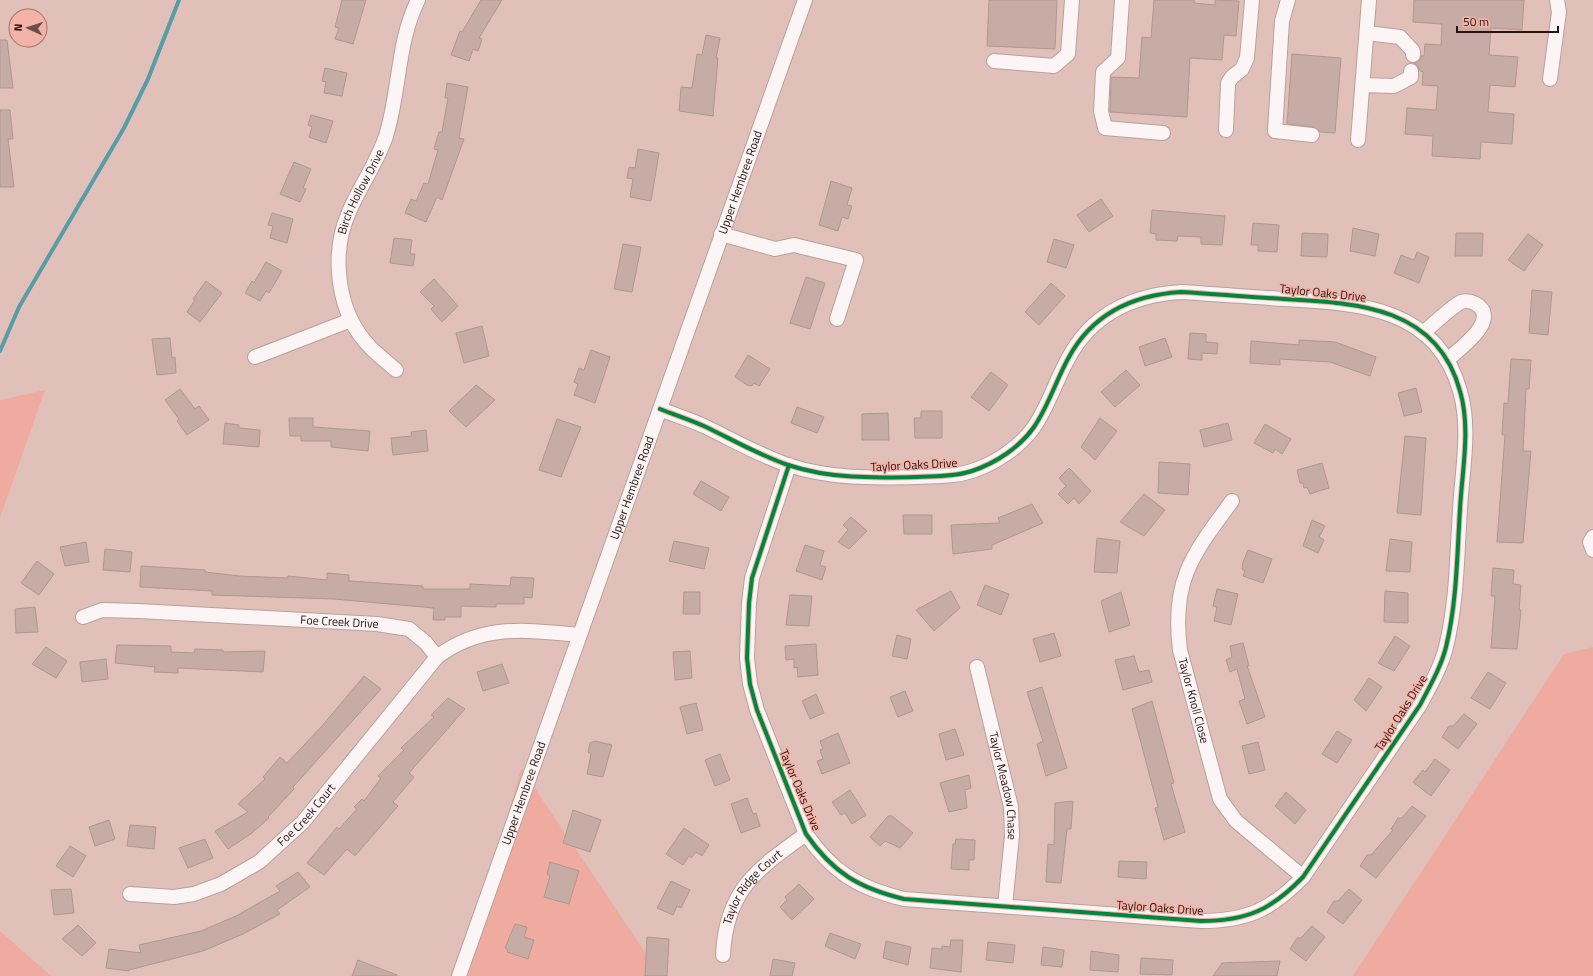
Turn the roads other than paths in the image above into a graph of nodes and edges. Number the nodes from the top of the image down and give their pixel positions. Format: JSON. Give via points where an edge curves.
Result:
{"nodes":[{"id":1,"x":418,"y":0,"type":"edge"},
{"id":2,"x":805,"y":0,"type":"edge"},
{"id":3,"x":1072,"y":0,"type":"edge"},
{"id":4,"x":1122,"y":0,"type":"edge"},
{"id":5,"x":1252,"y":0,"type":"edge"},
{"id":6,"x":1288,"y":0,"type":"edge"},
{"id":7,"x":1369,"y":0,"type":"edge"},
{"id":8,"x":1557,"y":0,"type":"edge"},
{"id":9,"x":1367,"y":33,"type":"junction"},
{"id":10,"x":1412,"y":55,"type":"dead end"},
{"id":11,"x":994,"y":62,"type":"dead end"},
{"id":12,"x":1411,"y":71,"type":"dead end"},
{"id":13,"x":1550,"y":79,"type":"dead end"},
{"id":14,"x":1363,"y":85,"type":"junction"},
{"id":15,"x":1226,"y":130,"type":"dead end"},
{"id":16,"x":1162,"y":133,"type":"dead end"},
{"id":17,"x":1312,"y":135,"type":"dead end"},
{"id":18,"x":1358,"y":140,"type":"dead end"},
{"id":19,"x":721,"y":234,"type":"junction"},
{"id":20,"x":837,"y":319,"type":"dead end"},
{"id":21,"x":351,"y":320,"type":"junction"},
{"id":22,"x":1423,"y":333,"type":"junction"},
{"id":23,"x":255,"y":357,"type":"dead end"},
{"id":24,"x":1447,"y":360,"type":"junction"},
{"id":25,"x":396,"y":370,"type":"dead end"},
{"id":26,"x":660,"y":409,"type":"junction"},
{"id":27,"x":789,"y":465,"type":"junction"},
{"id":28,"x":1232,"y":501,"type":"dead end"},
{"id":29,"x":1593,"y":537,"type":"edge"},
{"id":30,"x":1593,"y":550,"type":"edge"},
{"id":31,"x":83,"y":617,"type":"dead end"},
{"id":32,"x":580,"y":635,"type":"junction"},
{"id":33,"x":437,"y":657,"type":"junction"},
{"id":34,"x":977,"y":667,"type":"dead end"},
{"id":35,"x":806,"y":834,"type":"junction"},
{"id":36,"x":1303,"y":876,"type":"junction"},
{"id":37,"x":130,"y":894,"type":"dead end"},
{"id":38,"x":1005,"y":906,"type":"junction"},
{"id":39,"x":723,"y":956,"type":"dead end"},
{"id":40,"x":459,"y":976,"type":"edge"}],
"edges":[{"from":1,"to":21,"type":"street","name":"Birch Hollow Drive","via":[[405,37],[386,136],[349,212],[342,233],[338,254],[339,278]]},
{"from":2,"to":19,"type":"street","name":"Upper Hembree Road"},
{"from":3,"to":11,"type":"street","via":[[1068,54],[1054,66]]},
{"from":4,"to":16,"type":"street","via":[[1118,58],[1103,72],[1101,111],[1105,128]]},
{"from":5,"to":15,"type":"street","via":[[1247,58],[1242,70],[1232,77],[1228,84]]},
{"from":6,"to":17,"type":"street","via":[[1282,21],[1275,131]]},
{"from":7,"to":9,"type":"street"},
{"from":8,"to":13,"type":"street","via":[[1559,12]]},
{"from":9,"to":10,"type":"street","via":[[1400,37],[1413,51]]},
{"from":9,"to":14,"type":"street"},
{"from":12,"to":14,"type":"street","via":[[1411,77],[1394,86]]},
{"from":14,"to":18,"type":"street"},
{"from":19,"to":20,"type":"street","via":[[775,249],[794,245],[856,260]]},
{"from":19,"to":26,"type":"street","name":"Upper Hembree Road"},
{"from":21,"to":23,"type":"street"},
{"from":21,"to":25,"type":"street","name":"Birch Hollow Drive","via":[[370,348]]},
{"from":22,"to":24,"type":"street","name":"Taylor Oaks Drive"},
{"from":22,"to":24,"type":"street","via":[[1461,302],[1472,302],[1480,307],[1484,318],[1482,327]]},
{"from":22,"to":27,"type":"street","name":"Taylor Oaks Drive","via":[[1401,318],[1375,308],[1340,302],[1181,292],[1158,294],[1135,300],[1108,314],[1085,334],[1069,357],[1034,428],[1014,449],[988,465],[950,476],[873,478],[831,475]]},
{"from":24,"to":36,"type":"street","name":"Taylor Oaks Drive","via":[[1461,391],[1465,424],[1453,607],[1446,647],[1436,676],[1420,705]]},
{"from":26,"to":27,"type":"street","name":"Taylor Oaks Drive"},
{"from":26,"to":32,"type":"street","name":"Upper Hembree Road"},
{"from":27,"to":35,"type":"street","name":"Taylor Oaks Drive","via":[[752,578],[747,658],[757,710]]},
{"from":28,"to":36,"type":"street","name":"Taylor Knoll Close","via":[[1199,546],[1185,572],[1178,604],[1180,650],[1220,799],[1236,821]]},
{"from":29,"to":30,"type":"street","via":[[1590,542]]},
{"from":31,"to":33,"type":"street","name":"Foe Creek Drive","via":[[102,610],[124,610],[377,624],[409,629],[426,643]]},
{"from":32,"to":33,"type":"street","via":[[526,630],[496,632],[468,638]]},
{"from":32,"to":40,"type":"street","name":"Upper Hembree Road"},
{"from":33,"to":37,"type":"street","name":"Foe Creek Court","via":[[303,822],[259,862],[221,884],[194,894],[174,897]]},
{"from":34,"to":38,"type":"street","name":"Taylor Meadow Chase","via":[[1011,807],[1012,836]]},
{"from":35,"to":38,"type":"street","name":"Taylor Oaks Drive","via":[[839,871],[856,883],[876,892],[904,899]]},
{"from":35,"to":39,"type":"street","name":"Taylor Ridge Court","via":[[764,864],[745,885],[727,925]]},
{"from":36,"to":38,"type":"street","name":"Taylor Oaks Drive","via":[[1285,895],[1266,908],[1246,916],[1222,921],[1201,922]]}]}
